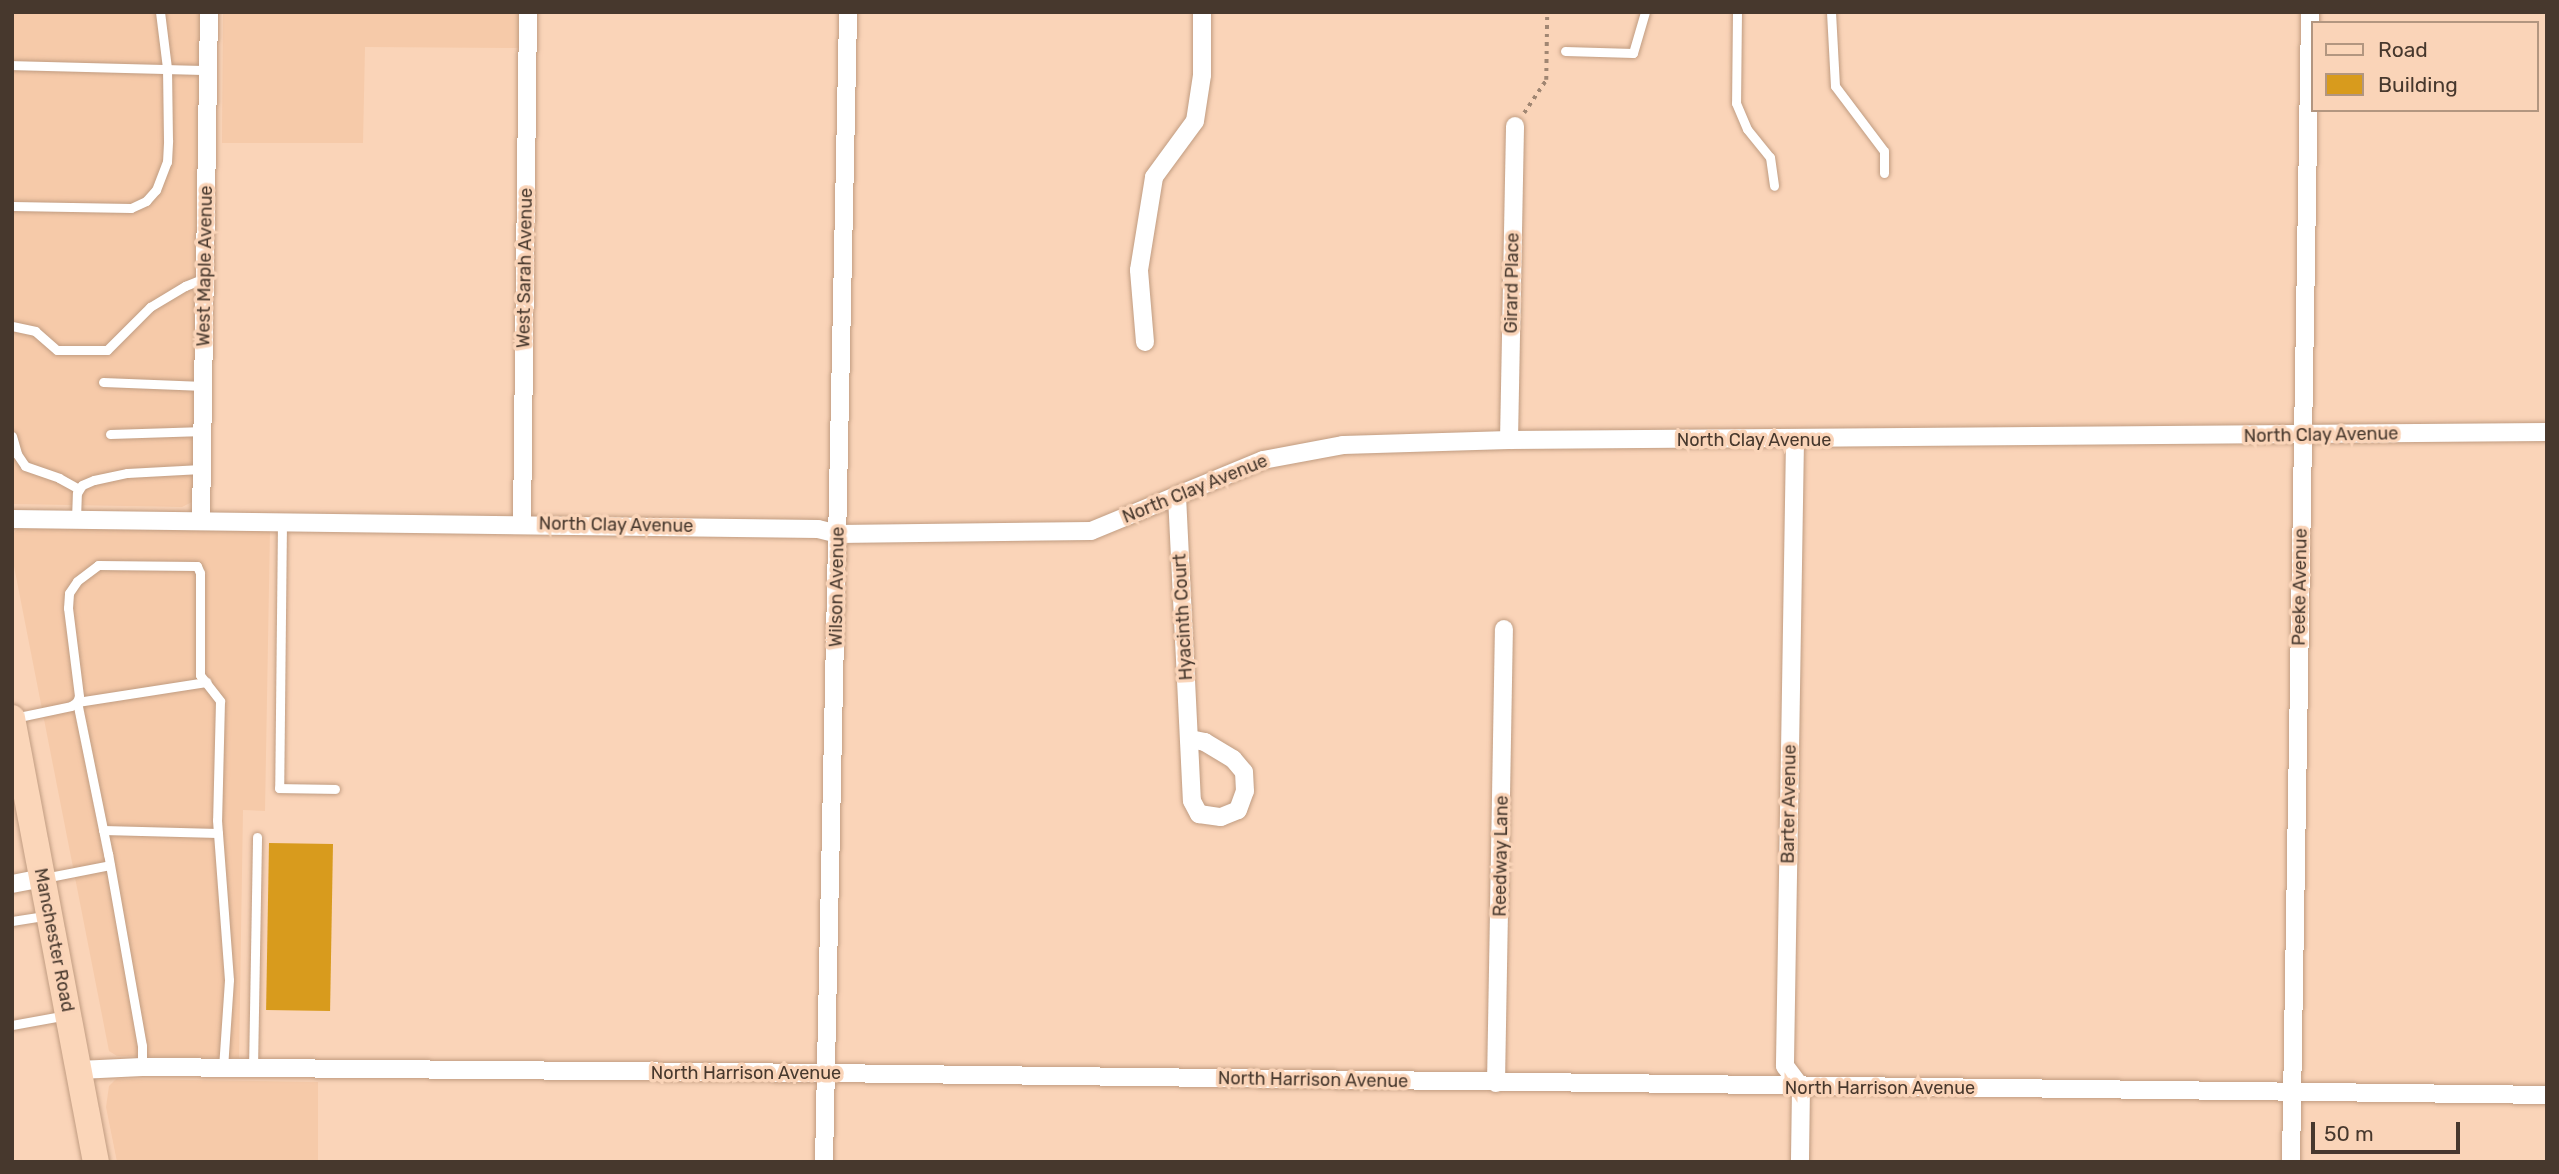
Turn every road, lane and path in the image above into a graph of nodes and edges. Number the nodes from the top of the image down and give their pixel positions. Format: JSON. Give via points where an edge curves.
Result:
{"nodes":[{"id":1,"x":160,"y":12,"type":"edge"},
{"id":2,"x":209,"y":12,"type":"edge"},
{"id":3,"x":528,"y":12,"type":"edge"},
{"id":4,"x":848,"y":12,"type":"edge"},
{"id":5,"x":1202,"y":12,"type":"edge"},
{"id":6,"x":1547,"y":12,"type":"edge"},
{"id":7,"x":1645,"y":12,"type":"edge"},
{"id":8,"x":1737,"y":12,"type":"edge"},
{"id":9,"x":1831,"y":12,"type":"edge"},
{"id":10,"x":1565,"y":51,"type":"dead end"},
{"id":11,"x":2310,"y":59,"type":"edge"},
{"id":12,"x":12,"y":65,"type":"edge"},
{"id":13,"x":167,"y":68,"type":"junction"},
{"id":14,"x":208,"y":70,"type":"junction"},
{"id":15,"x":1515,"y":127,"type":"joint"},
{"id":16,"x":1884,"y":173,"type":"dead end"},
{"id":17,"x":1774,"y":186,"type":"dead end"},
{"id":18,"x":12,"y":205,"type":"edge"},
{"id":19,"x":205,"y":278,"type":"junction"},
{"id":20,"x":12,"y":326,"type":"edge"},
{"id":21,"x":1146,"y":342,"type":"dead end"},
{"id":22,"x":103,"y":382,"type":"dead end"},
{"id":23,"x":204,"y":386,"type":"junction"},
{"id":24,"x":204,"y":431,"type":"junction"},
{"id":25,"x":2547,"y":432,"type":"edge"},
{"id":26,"x":110,"y":434,"type":"dead end"},
{"id":27,"x":12,"y":436,"type":"edge"},
{"id":28,"x":2302,"y":436,"type":"junction"},
{"id":29,"x":1508,"y":440,"type":"junction"},
{"id":30,"x":1795,"y":440,"type":"junction"},
{"id":31,"x":201,"y":469,"type":"junction"},
{"id":32,"x":79,"y":489,"type":"junction"},
{"id":33,"x":1177,"y":496,"type":"junction"},
{"id":34,"x":12,"y":519,"type":"edge"},
{"id":35,"x":75,"y":519,"type":"junction"},
{"id":36,"x":201,"y":520,"type":"junction"},
{"id":37,"x":282,"y":521,"type":"junction"},
{"id":38,"x":522,"y":524,"type":"junction"},
{"id":39,"x":838,"y":534,"type":"junction"},
{"id":40,"x":1504,"y":629,"type":"dead end"},
{"id":41,"x":206,"y":682,"type":"junction"},
{"id":42,"x":77,"y":702,"type":"junction"},
{"id":43,"x":12,"y":718,"type":"edge"},
{"id":44,"x":1190,"y":739,"type":"junction"},
{"id":45,"x":335,"y":789,"type":"dead end"},
{"id":46,"x":103,"y":830,"type":"junction"},
{"id":47,"x":218,"y":833,"type":"junction"},
{"id":48,"x":257,"y":837,"type":"dead end"},
{"id":49,"x":110,"y":865,"type":"junction"},
{"id":50,"x":43,"y":878,"type":"junction"},
{"id":51,"x":12,"y":884,"type":"edge"},
{"id":52,"x":50,"y":915,"type":"junction"},
{"id":53,"x":12,"y":921,"type":"edge"},
{"id":54,"x":69,"y":1014,"type":"junction"},
{"id":55,"x":12,"y":1025,"type":"edge"},
{"id":56,"x":142,"y":1067,"type":"junction"},
{"id":57,"x":223,"y":1068,"type":"junction"},
{"id":58,"x":253,"y":1069,"type":"junction"},
{"id":59,"x":79,"y":1070,"type":"junction"},
{"id":60,"x":825,"y":1073,"type":"junction"},
{"id":61,"x":1496,"y":1083,"type":"junction"},
{"id":62,"x":1801,"y":1087,"type":"junction"},
{"id":63,"x":2292,"y":1091,"type":"junction"},
{"id":64,"x":2547,"y":1095,"type":"edge"},
{"id":65,"x":96,"y":1162,"type":"edge"},
{"id":66,"x":824,"y":1162,"type":"edge"},
{"id":67,"x":1800,"y":1162,"type":"edge"},
{"id":68,"x":2291,"y":1162,"type":"edge"}],
"edges":[{"from":1,"to":13,"type":"lane"},
{"from":2,"to":14,"type":"street","name":"West Maple Avenue"},
{"from":3,"to":38,"type":"street","name":"West Sarah Avenue"},
{"from":4,"to":39,"type":"street","name":"Wilson Avenue"},
{"from":5,"to":21,"type":"street","via":[[1202,75],[1195,121],[1154,177],[1147,216],[1139,270]]},
{"from":6,"to":15,"type":"path","via":[[1546,80]]},
{"from":7,"to":10,"type":"lane","via":[[1633,53]]},
{"from":8,"to":17,"type":"lane","via":[[1736,103],[1746,129],[1770,157]]},
{"from":9,"to":16,"type":"lane","via":[[1835,86],[1884,151]]},
{"from":11,"to":28,"type":"street","name":"Peeke Avenue"},
{"from":12,"to":13,"type":"lane"},
{"from":13,"to":14,"type":"lane"},
{"from":13,"to":18,"type":"lane","via":[[167,162],[156,190],[146,201],[114,209]]},
{"from":14,"to":19,"type":"street","name":"West Maple Avenue"},
{"from":15,"to":29,"type":"street","name":"Girard Place"},
{"from":19,"to":20,"type":"lane","via":[[150,307],[107,350],[57,350],[35,331]]},
{"from":19,"to":23,"type":"street","name":"West Maple Avenue"},
{"from":22,"to":23,"type":"lane"},
{"from":23,"to":24,"type":"street","name":"West Maple Avenue"},
{"from":24,"to":26,"type":"lane"},
{"from":24,"to":31,"type":"street","name":"West Maple Avenue"},
{"from":25,"to":28,"type":"street","name":"North Clay Avenue"},
{"from":27,"to":32,"type":"lane","via":[[25,466]]},
{"from":28,"to":30,"type":"street","name":"North Clay Avenue"},
{"from":28,"to":63,"type":"street","name":"Peeke Avenue"},
{"from":29,"to":30,"type":"street","name":"North Clay Avenue"},
{"from":29,"to":33,"type":"street","name":"North Clay Avenue","via":[[1399,442],[1303,451],[1263,460]]},
{"from":30,"to":62,"type":"street","name":"Barter Avenue","via":[[1785,1066]]},
{"from":31,"to":32,"type":"lane","via":[[127,473],[94,480]]},
{"from":31,"to":36,"type":"street","name":"West Maple Avenue"},
{"from":32,"to":35,"type":"lane"},
{"from":33,"to":39,"type":"street","name":"North Clay Avenue","via":[[1091,531]]},
{"from":33,"to":44,"type":"street","name":"Hyacinth Court"},
{"from":34,"to":35,"type":"street","name":"North Clay Avenue"},
{"from":35,"to":36,"type":"street","name":"North Clay Avenue"},
{"from":36,"to":37,"type":"street","name":"North Clay Avenue"},
{"from":37,"to":38,"type":"street","name":"North Clay Avenue"},
{"from":37,"to":45,"type":"lane","via":[[279,788]]},
{"from":38,"to":39,"type":"street","name":"North Clay Avenue","via":[[818,529]]},
{"from":39,"to":60,"type":"street","name":"Wilson Avenue"},
{"from":40,"to":61,"type":"street","name":"Reedway Lane"},
{"from":41,"to":42,"type":"lane"},
{"from":41,"to":42,"type":"lane","via":[[200,674],[197,566],[98,565],[69,593]]},
{"from":41,"to":47,"type":"lane","via":[[220,701]]},
{"from":42,"to":43,"type":"lane"},
{"from":42,"to":46,"type":"lane"},
{"from":43,"to":50,"type":"main road","name":"Manchester Road"},
{"from":44,"to":44,"type":"street","name":"Hyacinth Court","via":[[1191,793],[1199,814],[1221,817],[1238,810],[1245,791],[1244,772],[1233,759],[1205,742]]},
{"from":46,"to":47,"type":"lane"},
{"from":46,"to":49,"type":"lane"},
{"from":47,"to":57,"type":"lane","via":[[228,999]]},
{"from":48,"to":58,"type":"lane"},
{"from":49,"to":50,"type":"lane"},
{"from":49,"to":56,"type":"lane"},
{"from":50,"to":51,"type":"street"},
{"from":50,"to":52,"type":"main road","name":"Manchester Road"},
{"from":52,"to":53,"type":"lane"},
{"from":52,"to":54,"type":"main road","name":"Manchester Road"},
{"from":54,"to":55,"type":"lane"},
{"from":54,"to":59,"type":"main road","name":"Manchester Road"},
{"from":56,"to":57,"type":"street","name":"North Harrison Avenue"},
{"from":56,"to":59,"type":"street","name":"North Harrison Avenue"},
{"from":57,"to":58,"type":"street","name":"North Harrison Avenue"},
{"from":58,"to":60,"type":"street","name":"North Harrison Avenue"},
{"from":59,"to":65,"type":"main road","name":"Manchester Road"},
{"from":60,"to":61,"type":"street","name":"North Harrison Avenue"},
{"from":60,"to":66,"type":"street","name":"Wilson Avenue"},
{"from":61,"to":62,"type":"street","name":"North Harrison Avenue"},
{"from":62,"to":63,"type":"street","name":"North Harrison Avenue"},
{"from":62,"to":67,"type":"street","name":"Barter Avenue"},
{"from":63,"to":64,"type":"street","name":"North Harrison Avenue"},
{"from":63,"to":68,"type":"street","name":"Peeke Avenue"}]}
